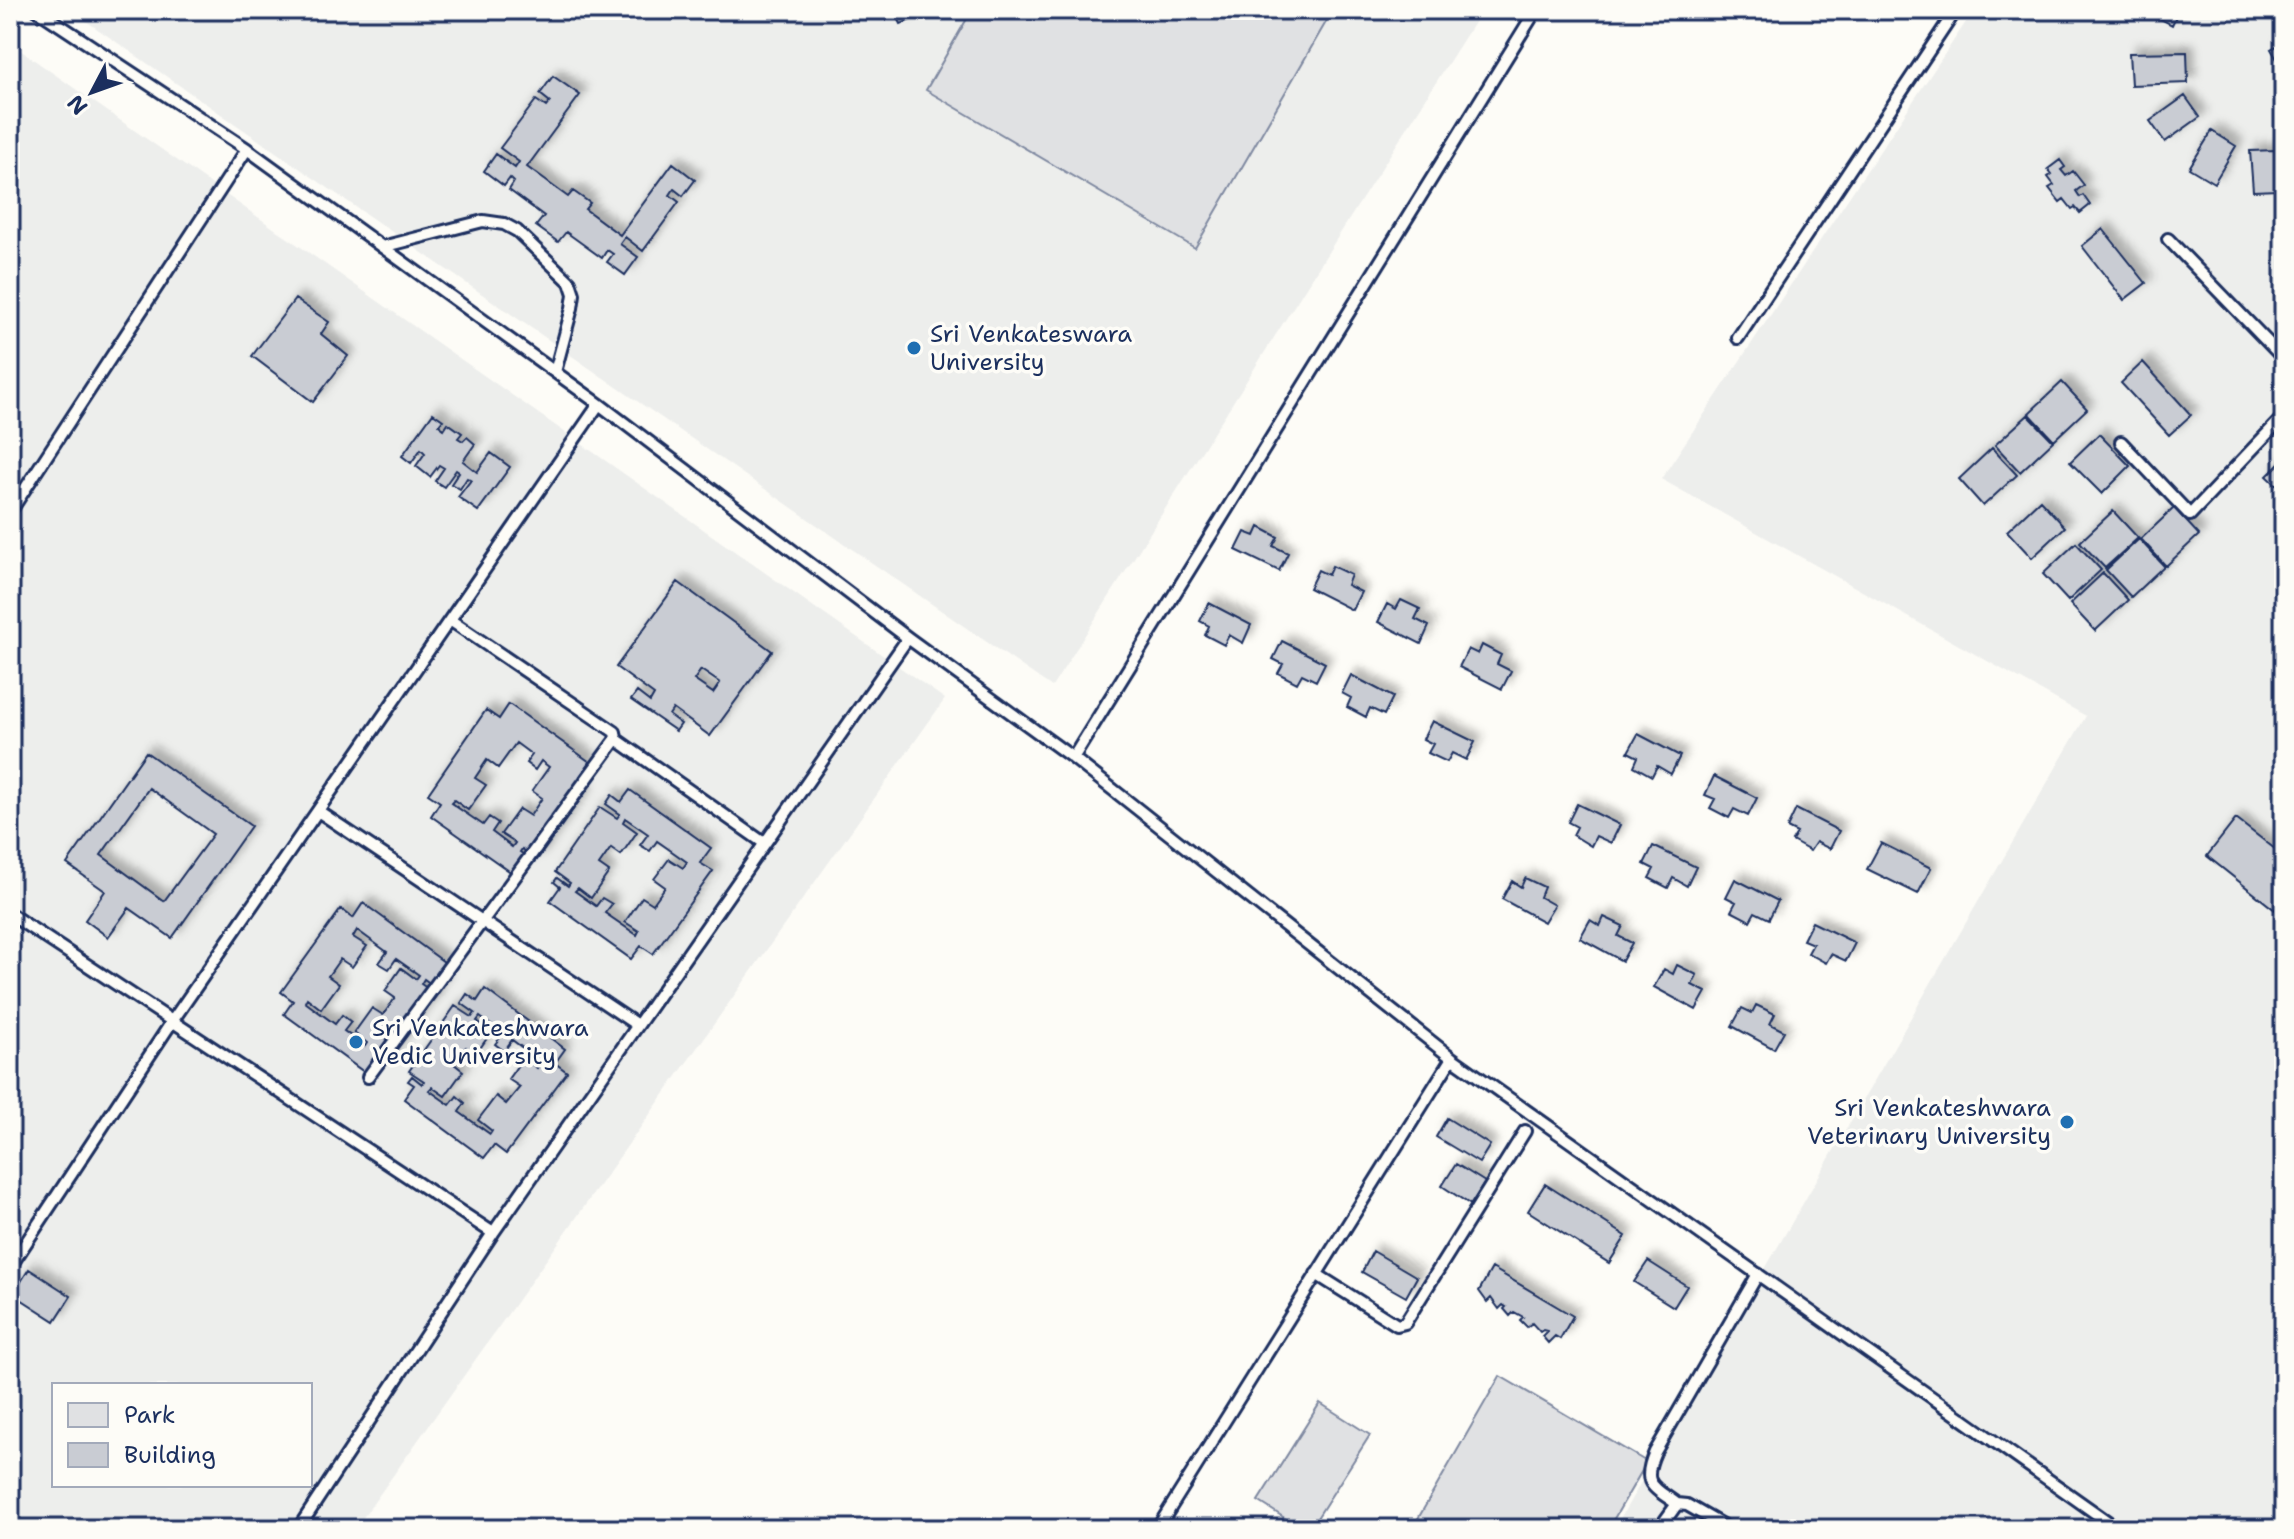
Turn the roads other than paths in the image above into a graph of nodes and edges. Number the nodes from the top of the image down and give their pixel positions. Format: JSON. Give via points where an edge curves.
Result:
{"nodes":[{"id":1,"x":37,"y":10,"type":"edge"},
{"id":2,"x":1536,"y":10,"type":"edge"},
{"id":3,"x":1956,"y":10,"type":"edge"},
{"id":4,"x":247,"y":149,"type":"junction"},
{"id":5,"x":2168,"y":239,"type":"dead end"},
{"id":6,"x":382,"y":247,"type":"junction"},
{"id":7,"x":1738,"y":338,"type":"dead end"},
{"id":8,"x":2284,"y":359,"type":"edge"},
{"id":9,"x":555,"y":372,"type":"junction"},
{"id":10,"x":599,"y":404,"type":"junction"},
{"id":11,"x":2284,"y":416,"type":"edge"},
{"id":12,"x":2121,"y":442,"type":"dead end"},
{"id":13,"x":10,"y":512,"type":"edge"},
{"id":14,"x":450,"y":620,"type":"junction"},
{"id":15,"x":908,"y":638,"type":"junction"},
{"id":16,"x":616,"y":739,"type":"junction"},
{"id":17,"x":1073,"y":758,"type":"junction"},
{"id":18,"x":318,"y":811,"type":"junction"},
{"id":19,"x":764,"y":843,"type":"junction"},
{"id":20,"x":10,"y":914,"type":"edge"},
{"id":21,"x":483,"y":921,"type":"junction"},
{"id":22,"x":173,"y":1020,"type":"junction"},
{"id":23,"x":637,"y":1025,"type":"junction"},
{"id":24,"x":1452,"y":1058,"type":"junction"},
{"id":25,"x":368,"y":1077,"type":"dead end"},
{"id":26,"x":1525,"y":1131,"type":"dead end"},
{"id":27,"x":493,"y":1233,"type":"junction"},
{"id":28,"x":10,"y":1267,"type":"edge"},
{"id":29,"x":1316,"y":1274,"type":"junction"},
{"id":30,"x":1758,"y":1274,"type":"junction"},
{"id":31,"x":1677,"y":1504,"type":"junction"},
{"id":32,"x":298,"y":1529,"type":"edge"},
{"id":33,"x":1157,"y":1529,"type":"edge"},
{"id":34,"x":1659,"y":1529,"type":"edge"},
{"id":35,"x":1729,"y":1529,"type":"edge"},
{"id":36,"x":2118,"y":1529,"type":"edge"}],
"edges":[{"from":1,"to":4,"type":"lane"},
{"from":2,"to":17,"type":"lane"},
{"from":3,"to":7,"type":"lane"},
{"from":4,"to":6,"type":"lane"},
{"from":4,"to":13,"type":"lane"},
{"from":5,"to":8,"type":"lane"},
{"from":6,"to":9,"type":"lane"},
{"from":6,"to":9,"type":"lane","via":[[483,221],[517,231],[570,282],[574,294]]},
{"from":9,"to":10,"type":"lane"},
{"from":10,"to":14,"type":"lane"},
{"from":10,"to":15,"type":"lane"},
{"from":11,"to":12,"type":"lane","via":[[2190,515]]},
{"from":14,"to":16,"type":"lane","via":[[615,732]]},
{"from":14,"to":18,"type":"lane"},
{"from":15,"to":17,"type":"lane"},
{"from":15,"to":19,"type":"lane"},
{"from":16,"to":19,"type":"lane"},
{"from":16,"to":21,"type":"lane"},
{"from":17,"to":24,"type":"lane"},
{"from":18,"to":21,"type":"lane"},
{"from":18,"to":22,"type":"lane"},
{"from":19,"to":23,"type":"lane"},
{"from":20,"to":22,"type":"lane"},
{"from":21,"to":23,"type":"lane"},
{"from":21,"to":25,"type":"lane"},
{"from":22,"to":27,"type":"lane"},
{"from":22,"to":28,"type":"lane"},
{"from":23,"to":27,"type":"lane"},
{"from":24,"to":29,"type":"lane"},
{"from":24,"to":30,"type":"lane"},
{"from":26,"to":29,"type":"lane","via":[[1405,1323],[1397,1325]]},
{"from":27,"to":32,"type":"lane"},
{"from":29,"to":33,"type":"lane"},
{"from":30,"to":31,"type":"lane","via":[[1647,1469],[1653,1487]]},
{"from":30,"to":36,"type":"lane"},
{"from":31,"to":34,"type":"lane"},
{"from":31,"to":35,"type":"lane"}]}
